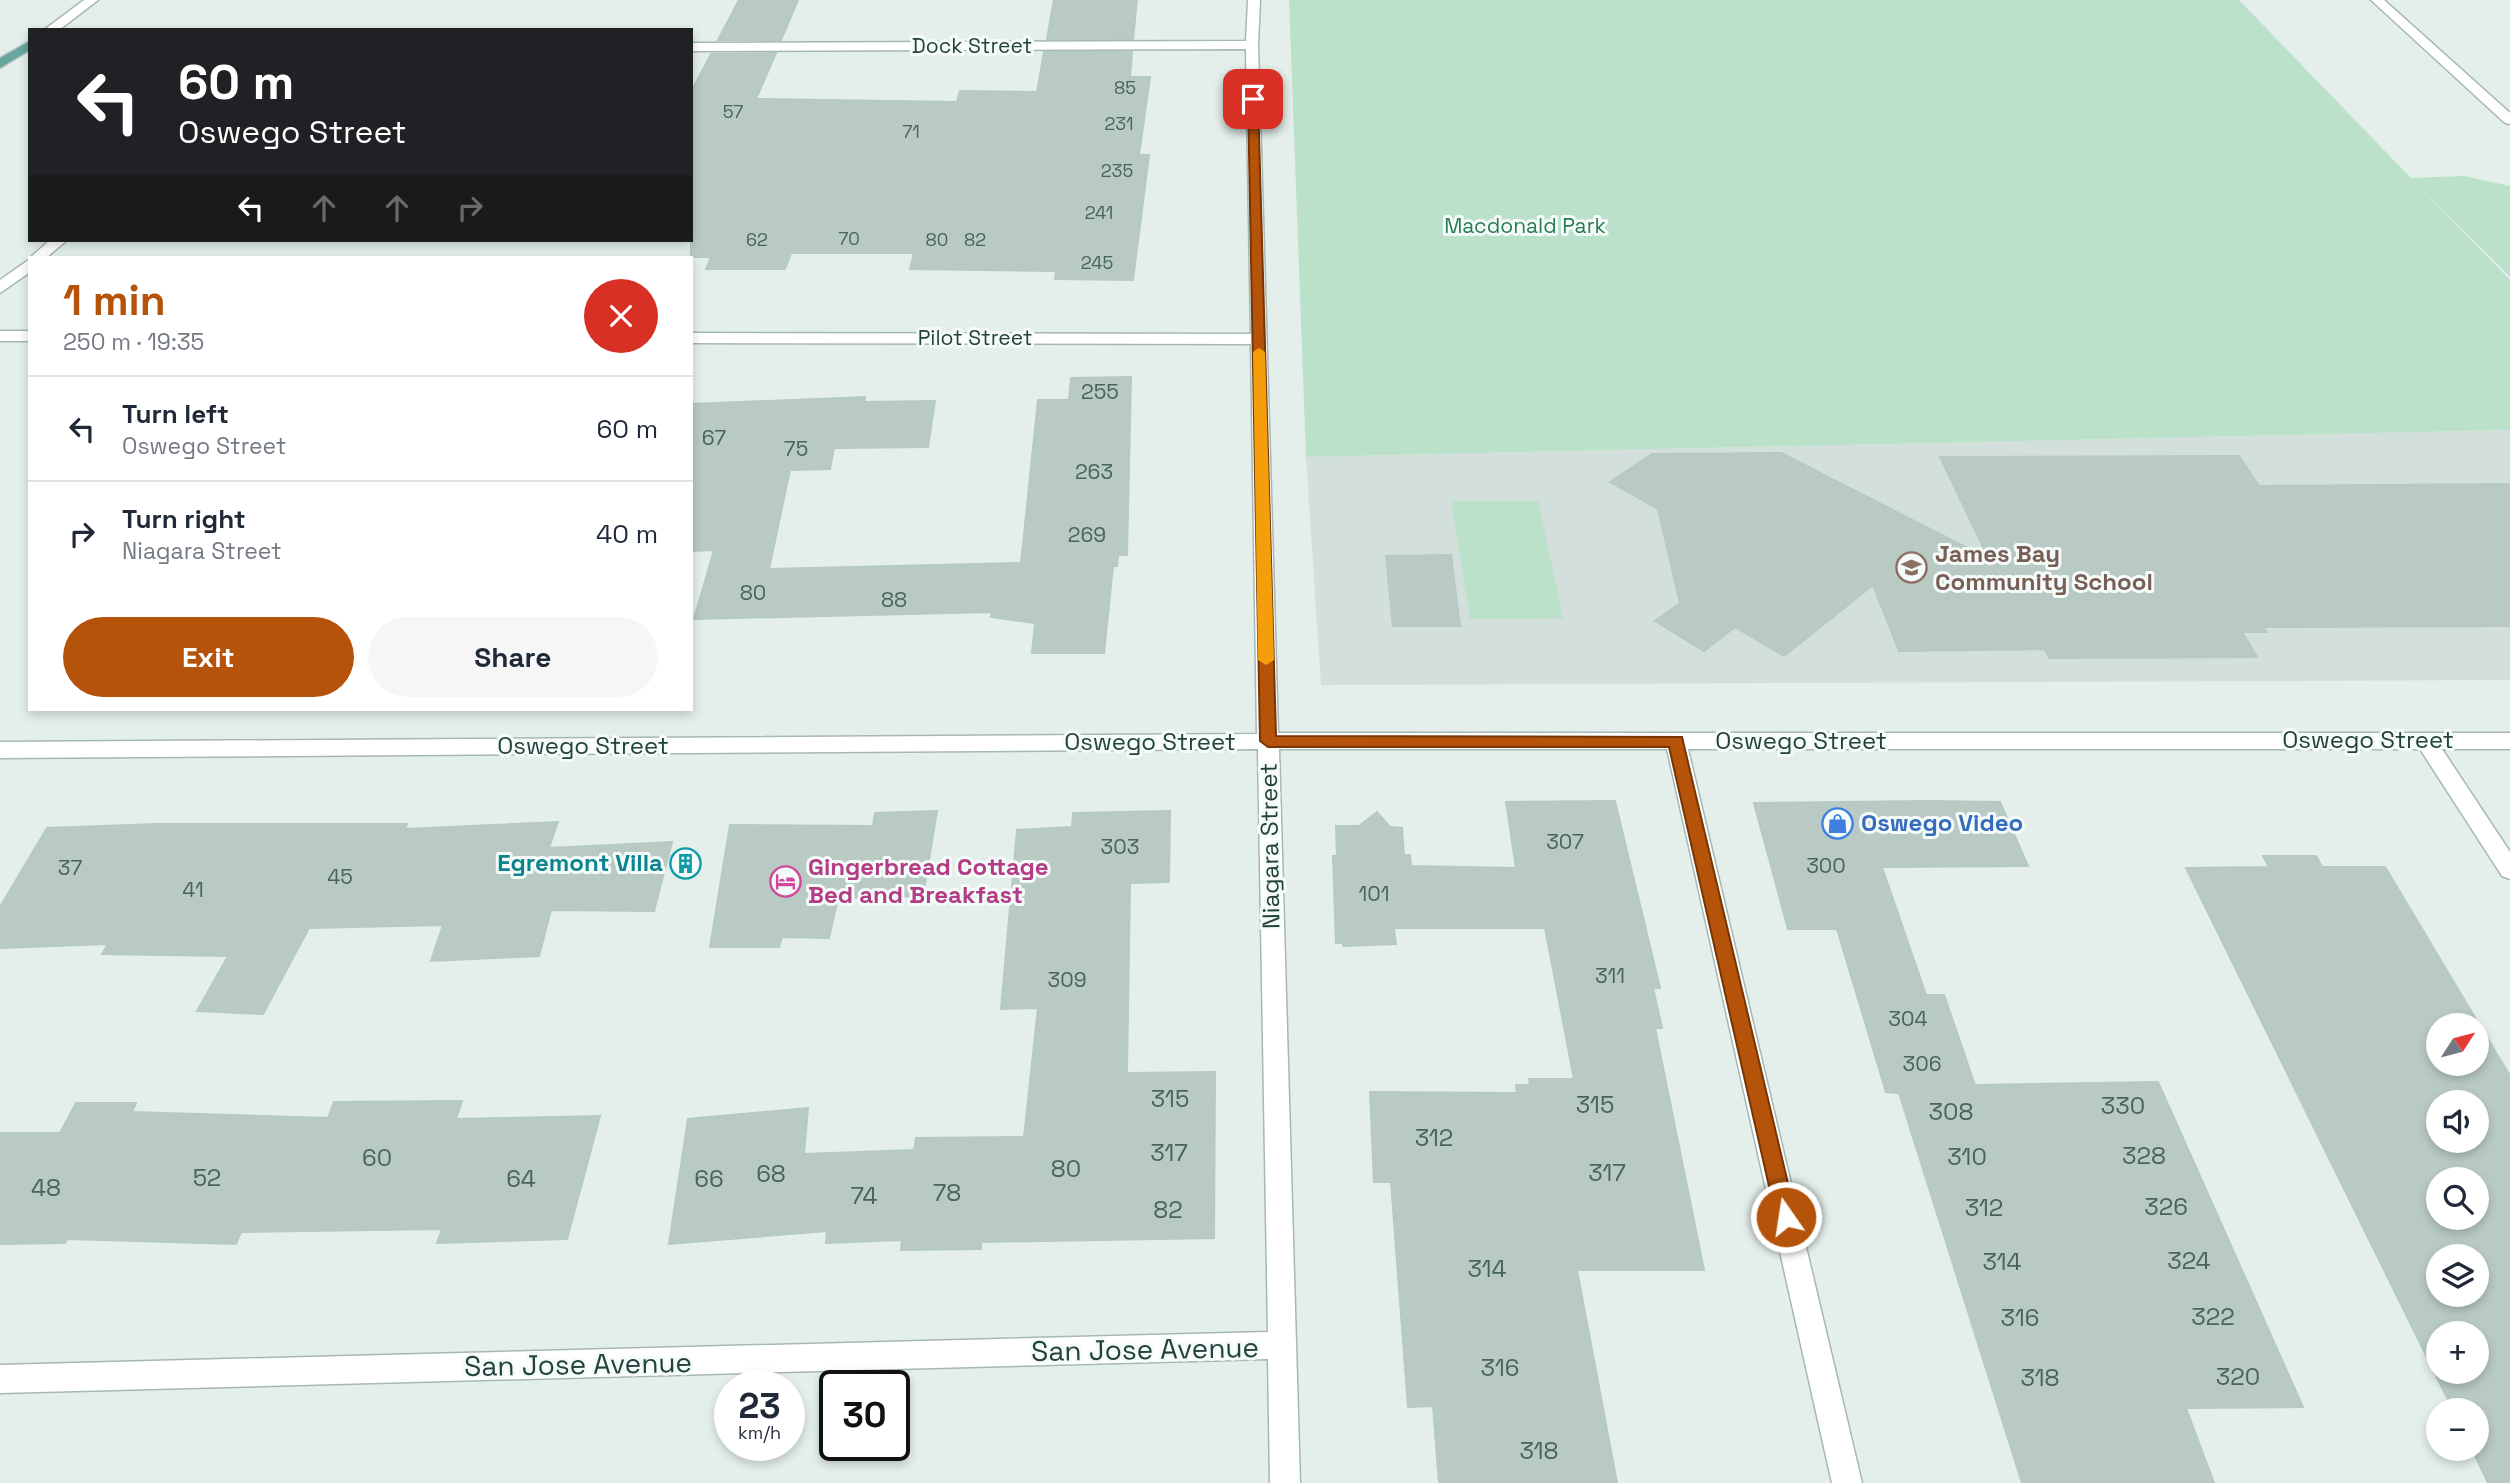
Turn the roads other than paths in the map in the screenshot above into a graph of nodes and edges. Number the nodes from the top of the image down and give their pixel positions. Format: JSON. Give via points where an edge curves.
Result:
{"nodes":[{"id":1,"x":92,"y":0,"type":"edge"},
{"id":2,"x":1254,"y":0,"type":"edge"},
{"id":3,"x":2376,"y":0,"type":"edge"},
{"id":4,"x":53,"y":28,"type":"edge"},
{"id":5,"x":1252,"y":45,"type":"junction"},
{"id":6,"x":28,"y":46,"type":"edge"},
{"id":7,"x":693,"y":47,"type":"edge"},
{"id":8,"x":0,"y":64,"type":"edge"},
{"id":9,"x":2510,"y":120,"type":"edge"},
{"id":10,"x":57,"y":242,"type":"edge"},
{"id":11,"x":39,"y":256,"type":"edge"},
{"id":12,"x":28,"y":266,"type":"edge"},
{"id":13,"x":0,"y":288,"type":"edge"},
{"id":14,"x":0,"y":336,"type":"edge"},
{"id":15,"x":28,"y":336,"type":"edge"},
{"id":16,"x":693,"y":338,"type":"edge"},
{"id":17,"x":1258,"y":339,"type":"junction"},
{"id":18,"x":2425,"y":740,"type":"junction"},
{"id":19,"x":1268,"y":741,"type":"junction"},
{"id":20,"x":1676,"y":741,"type":"junction"},
{"id":21,"x":2510,"y":741,"type":"edge"},
{"id":22,"x":0,"y":750,"type":"edge"},
{"id":23,"x":2510,"y":870,"type":"edge"},
{"id":24,"x":1282,"y":1345,"type":"junction"},
{"id":25,"x":0,"y":1379,"type":"edge"},
{"id":26,"x":1285,"y":1483,"type":"edge"},
{"id":27,"x":1847,"y":1483,"type":"edge"}],
"edges":[{"from":1,"to":4,"type":"street"},
{"from":2,"to":5,"type":"street","name":"Niagara Street"},
{"from":3,"to":9,"type":"street"},
{"from":5,"to":7,"type":"street","name":"Dock Street"},
{"from":5,"to":17,"type":"street","name":"Niagara Street"},
{"from":6,"to":8,"type":"main road"},
{"from":10,"to":11,"type":"street"},
{"from":12,"to":13,"type":"street"},
{"from":14,"to":15,"type":"street"},
{"from":16,"to":17,"type":"street","name":"Pilot Street"},
{"from":17,"to":19,"type":"street","name":"Niagara Street"},
{"from":18,"to":20,"type":"street","name":"Oswego Street"},
{"from":18,"to":21,"type":"street","name":"Oswego Street"},
{"from":18,"to":23,"type":"street"},
{"from":19,"to":20,"type":"street","name":"Oswego Street"},
{"from":19,"to":22,"type":"street","name":"Oswego Street"},
{"from":19,"to":24,"type":"street","name":"Niagara Street"},
{"from":20,"to":27,"type":"street"},
{"from":24,"to":25,"type":"street","name":"San Jose Avenue"},
{"from":24,"to":26,"type":"street","name":"Niagara Street"}]}
